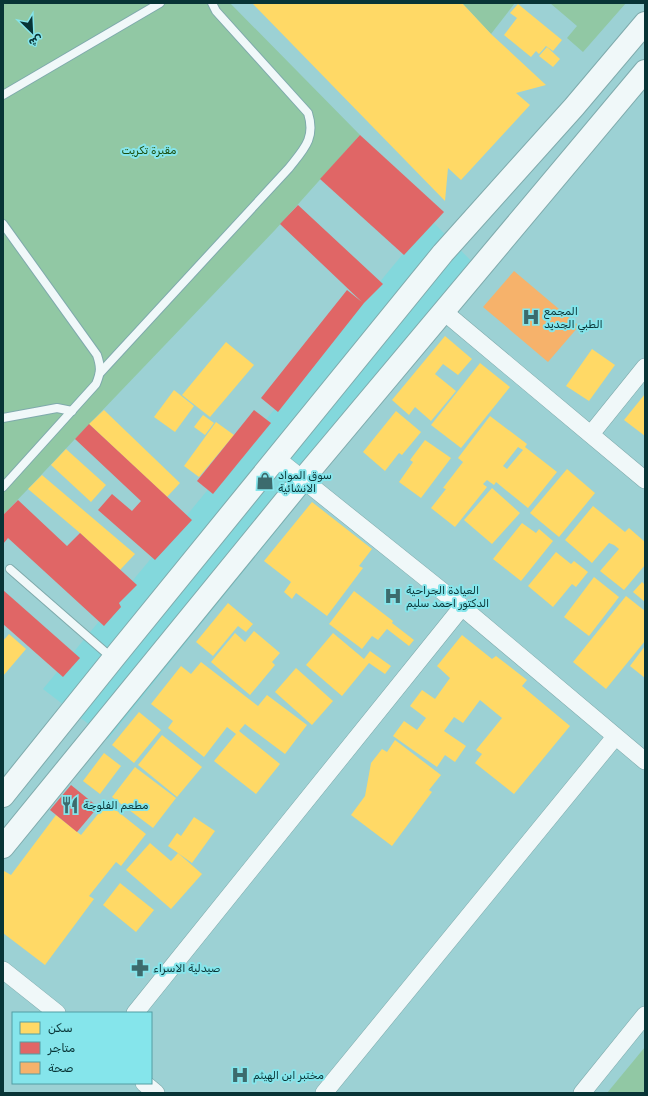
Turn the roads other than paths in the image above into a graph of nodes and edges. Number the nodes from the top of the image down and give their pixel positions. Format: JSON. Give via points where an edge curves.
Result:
{"nodes":[{"id":1,"x":160,"y":3,"type":"edge"},
{"id":2,"x":212,"y":3,"type":"edge"},
{"id":3,"x":645,"y":23,"type":"edge"},
{"id":4,"x":621,"y":51,"type":"junction"},
{"id":5,"x":645,"y":71,"type":"edge"},
{"id":6,"x":3,"y":95,"type":"edge"},
{"id":7,"x":3,"y":224,"type":"edge"},
{"id":8,"x":443,"y":311,"type":"junction"},
{"id":9,"x":645,"y":367,"type":"edge"},
{"id":10,"x":100,"y":373,"type":"junction"},
{"id":11,"x":72,"y":411,"type":"junction"},
{"id":12,"x":3,"y":418,"type":"edge"},
{"id":13,"x":591,"y":434,"type":"junction"},
{"id":14,"x":276,"y":458,"type":"junction"},
{"id":15,"x":303,"y":479,"type":"junction"},
{"id":16,"x":645,"y":480,"type":"edge"},
{"id":17,"x":3,"y":486,"type":"edge"},
{"id":18,"x":10,"y":569,"type":"dead end"},
{"id":19,"x":462,"y":607,"type":"junction"},
{"id":20,"x":113,"y":659,"type":"junction"},
{"id":21,"x":615,"y":737,"type":"junction"},
{"id":22,"x":645,"y":761,"type":"edge"},
{"id":23,"x":3,"y":796,"type":"edge"},
{"id":24,"x":3,"y":847,"type":"edge"},
{"id":25,"x":3,"y":970,"type":"edge"},
{"id":26,"x":56,"y":1012,"type":"edge"},
{"id":27,"x":136,"y":1012,"type":"edge"},
{"id":28,"x":645,"y":1015,"type":"edge"},
{"id":29,"x":145,"y":1084,"type":"edge"},
{"id":30,"x":156,"y":1093,"type":"edge"},
{"id":31,"x":324,"y":1093,"type":"edge"},
{"id":32,"x":582,"y":1093,"type":"edge"}],
"edges":[{"from":1,"to":6,"type":"lane"},
{"from":2,"to":10,"type":"lane","via":[[229,26],[308,113],[311,133],[307,144],[289,168]]},
{"from":3,"to":4,"type":"main road"},
{"from":4,"to":5,"type":"main road"},
{"from":4,"to":14,"type":"main road","via":[[443,253]]},
{"from":5,"to":8,"type":"main road"},
{"from":7,"to":10,"type":"lane","via":[[97,355]]},
{"from":8,"to":13,"type":"street"},
{"from":8,"to":15,"type":"main road"},
{"from":9,"to":13,"type":"street"},
{"from":10,"to":11,"type":"lane","via":[[96,384]]},
{"from":11,"to":12,"type":"lane","via":[[57,408]]},
{"from":11,"to":17,"type":"lane"},
{"from":13,"to":16,"type":"street"},
{"from":14,"to":15,"type":"street"},
{"from":14,"to":20,"type":"main road"},
{"from":15,"to":19,"type":"street"},
{"from":15,"to":24,"type":"main road"},
{"from":18,"to":20,"type":"lane"},
{"from":19,"to":21,"type":"street"},
{"from":19,"to":27,"type":"street"},
{"from":20,"to":23,"type":"main road"},
{"from":21,"to":22,"type":"street"},
{"from":21,"to":31,"type":"street"},
{"from":25,"to":26,"type":"street"},
{"from":28,"to":32,"type":"street"},
{"from":29,"to":30,"type":"street"}]}
